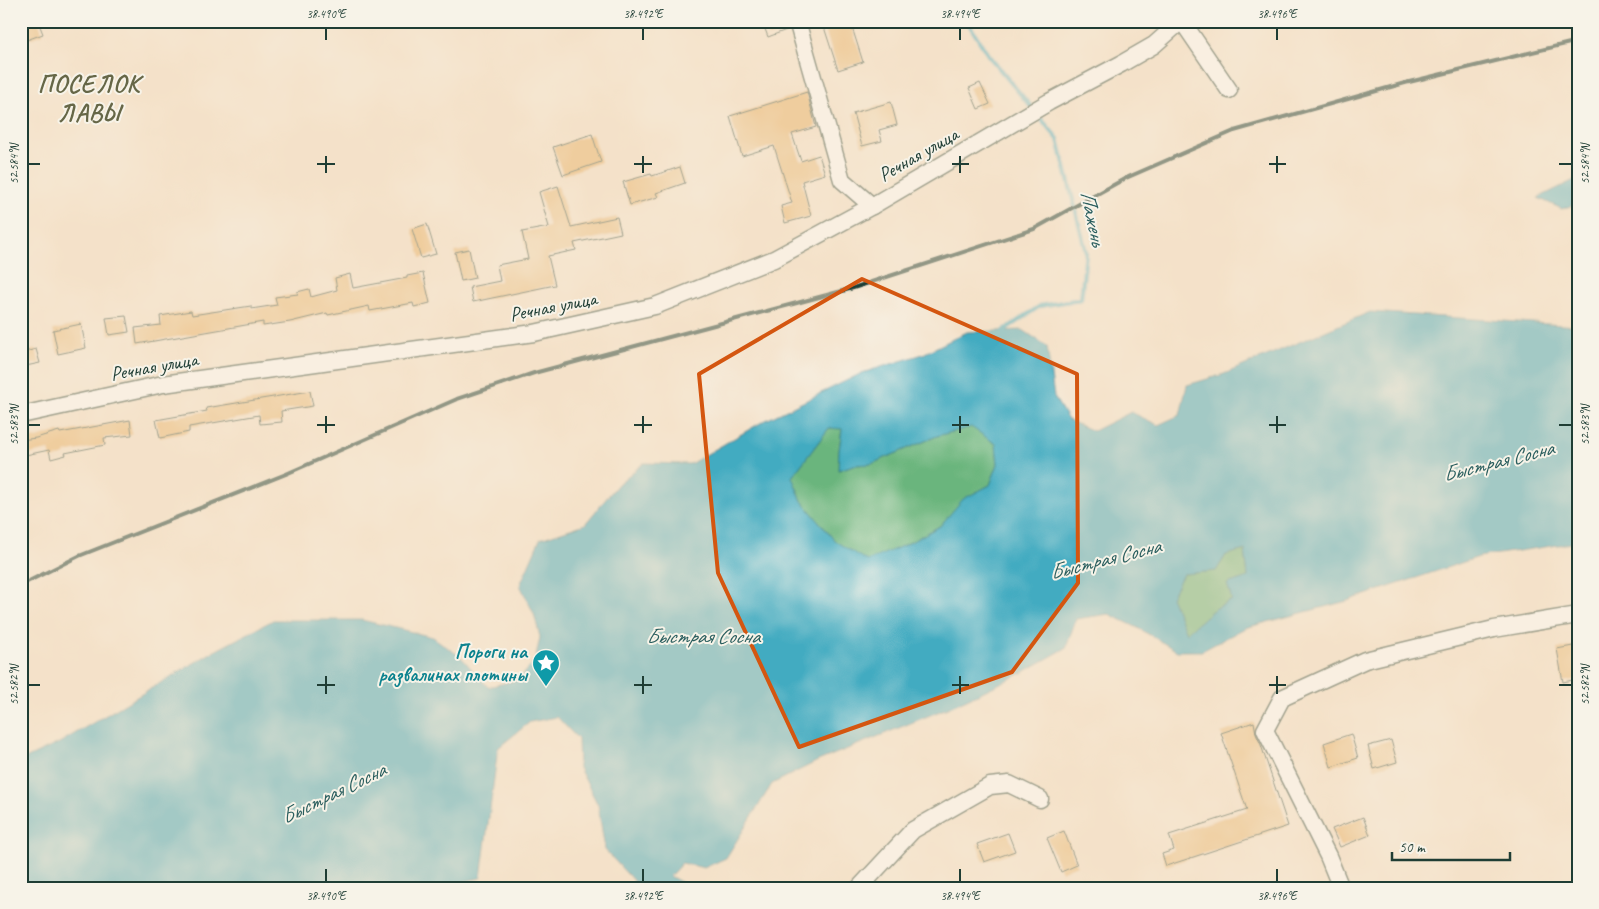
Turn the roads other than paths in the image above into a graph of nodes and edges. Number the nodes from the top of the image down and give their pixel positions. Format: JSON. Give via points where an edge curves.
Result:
{"nodes":[{"id":1,"x":797,"y":21,"type":"edge"},
{"id":2,"x":1181,"y":21,"type":"edge"},
{"id":3,"x":1229,"y":90,"type":"dead end"},
{"id":4,"x":872,"y":206,"type":"junction"},
{"id":5,"x":21,"y":415,"type":"edge"},
{"id":6,"x":1578,"y":615,"type":"edge"},
{"id":7,"x":1040,"y":799,"type":"dead end"},
{"id":8,"x":860,"y":888,"type":"edge"},
{"id":9,"x":1341,"y":888,"type":"edge"}],
"edges":[{"from":1,"to":4,"type":"street","via":[[842,180]]},
{"from":2,"to":3,"type":"street"},
{"from":2,"to":4,"type":"street","name":"Речная улица","via":[[1154,45],[1049,102]]},
{"from":4,"to":5,"type":"street","name":"Речная улица","via":[[774,259],[655,306],[534,333],[163,384]]},
{"from":6,"to":9,"type":"street","via":[[1494,630],[1365,660],[1282,698],[1265,730]]},
{"from":7,"to":8,"type":"street","via":[[1009,784],[990,786],[913,830]]}]}
